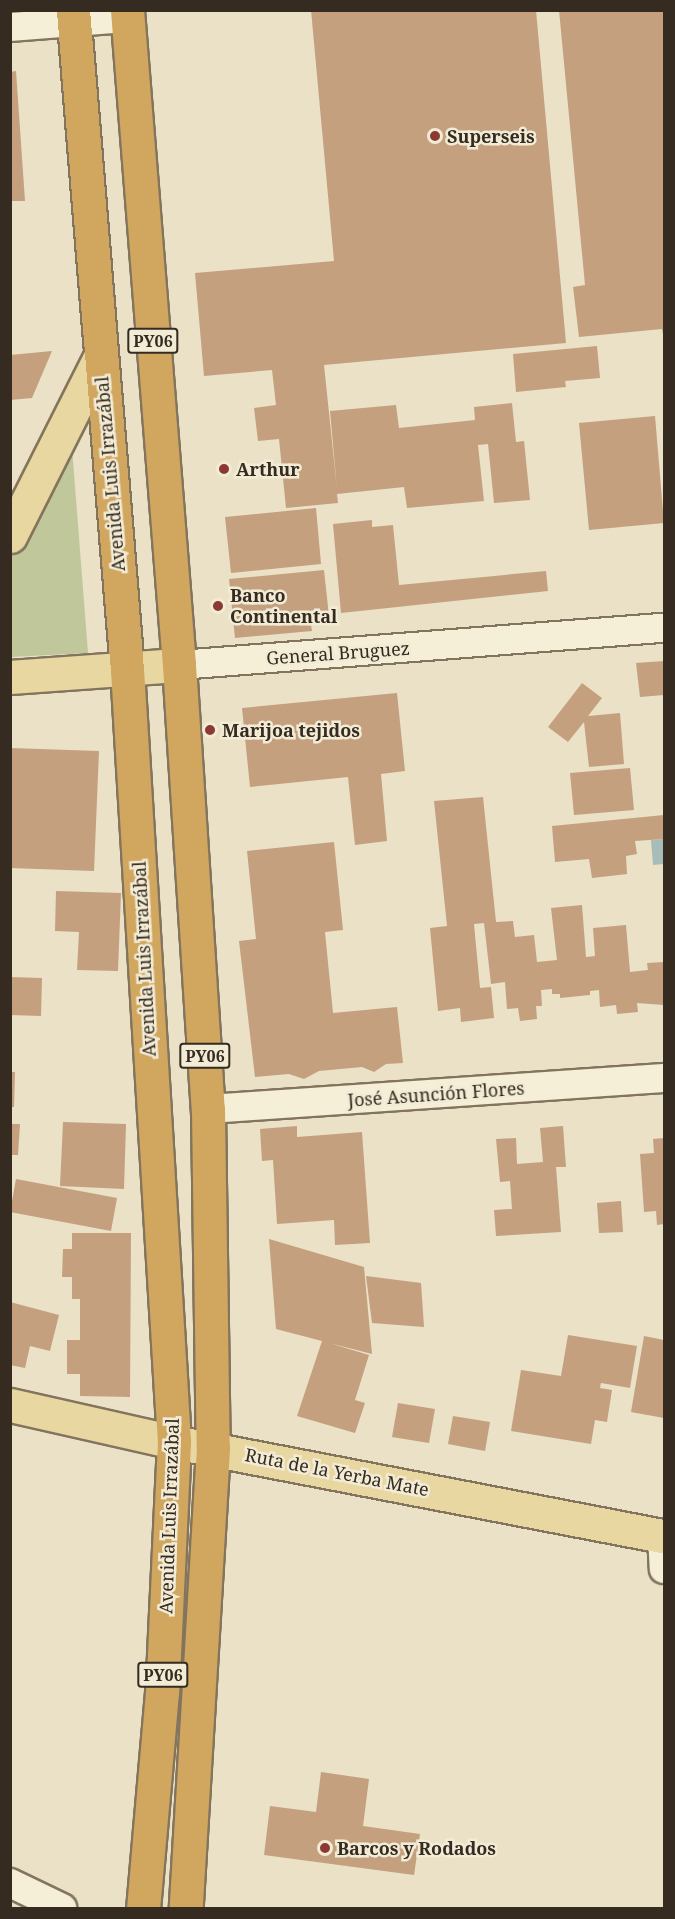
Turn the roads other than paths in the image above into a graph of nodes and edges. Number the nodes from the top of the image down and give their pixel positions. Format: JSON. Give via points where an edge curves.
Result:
{"nodes":[{"id":1,"x":127,"y":14,"type":"edge"},
{"id":2,"x":74,"y":16,"type":"edge"},
{"id":3,"x":10,"y":27,"type":"edge"},
{"id":4,"x":100,"y":357,"type":"junction"},
{"id":5,"x":10,"y":536,"type":"edge"},
{"id":6,"x":664,"y":628,"type":"edge"},
{"id":7,"x":179,"y":665,"type":"junction"},
{"id":8,"x":127,"y":669,"type":"junction"},
{"id":9,"x":15,"y":685,"type":"edge"},
{"id":10,"x":664,"y":1078,"type":"edge"},
{"id":11,"x":208,"y":1109,"type":"junction"},
{"id":12,"x":10,"y":1405,"type":"edge"},
{"id":13,"x":174,"y":1442,"type":"junction"},
{"id":14,"x":213,"y":1448,"type":"junction"},
{"id":15,"x":663,"y":1535,"type":"edge"},
{"id":16,"x":664,"y":1569,"type":"edge"},
{"id":17,"x":10,"y":1883,"type":"edge"},
{"id":18,"x":62,"y":1908,"type":"edge"},
{"id":19,"x":143,"y":1908,"type":"edge"},
{"id":20,"x":186,"y":1908,"type":"edge"}],
"edges":[{"from":1,"to":2,"type":"street"},
{"from":1,"to":7,"type":"highway","name":"Avenida Luis Irrazábal","number":"PY06"},
{"from":2,"to":3,"type":"street"},
{"from":2,"to":4,"type":"highway","name":"Avenida Luis Irrazábal","number":"PY06"},
{"from":4,"to":5,"type":"main road"},
{"from":4,"to":8,"type":"highway","name":"Avenida Luis Irrazábal","number":"PY06"},
{"from":6,"to":7,"type":"street","name":"General Bruguez"},
{"from":7,"to":8,"type":"main road","name":"General Bruguez"},
{"from":7,"to":11,"type":"highway","name":"Avenida Luis Irrazábal","number":"PY06"},
{"from":8,"to":9,"type":"main road","name":"General Bruguez"},
{"from":8,"to":13,"type":"highway","name":"Avenida Luis Irrazábal","number":"PY06"},
{"from":10,"to":11,"type":"street","name":"José Asunción Flores"},
{"from":11,"to":14,"type":"highway","name":"Avenida Luis Irrazábal","number":"PY06"},
{"from":12,"to":13,"type":"main road","name":"Ruta de la Yerba Mate"},
{"from":13,"to":14,"type":"main road","name":"Ruta de la Yerba Mate"},
{"from":13,"to":19,"type":"highway","name":"Avenida Luis Irrazábal","number":"PY06","via":[[162,1692]]},
{"from":14,"to":15,"type":"main road","name":"Ruta de la Yerba Mate"},
{"from":14,"to":20,"type":"highway","name":"Avenida Luis Irrazábal","number":"PY06"},
{"from":15,"to":16,"type":"street"},
{"from":17,"to":18,"type":"street"}]}
